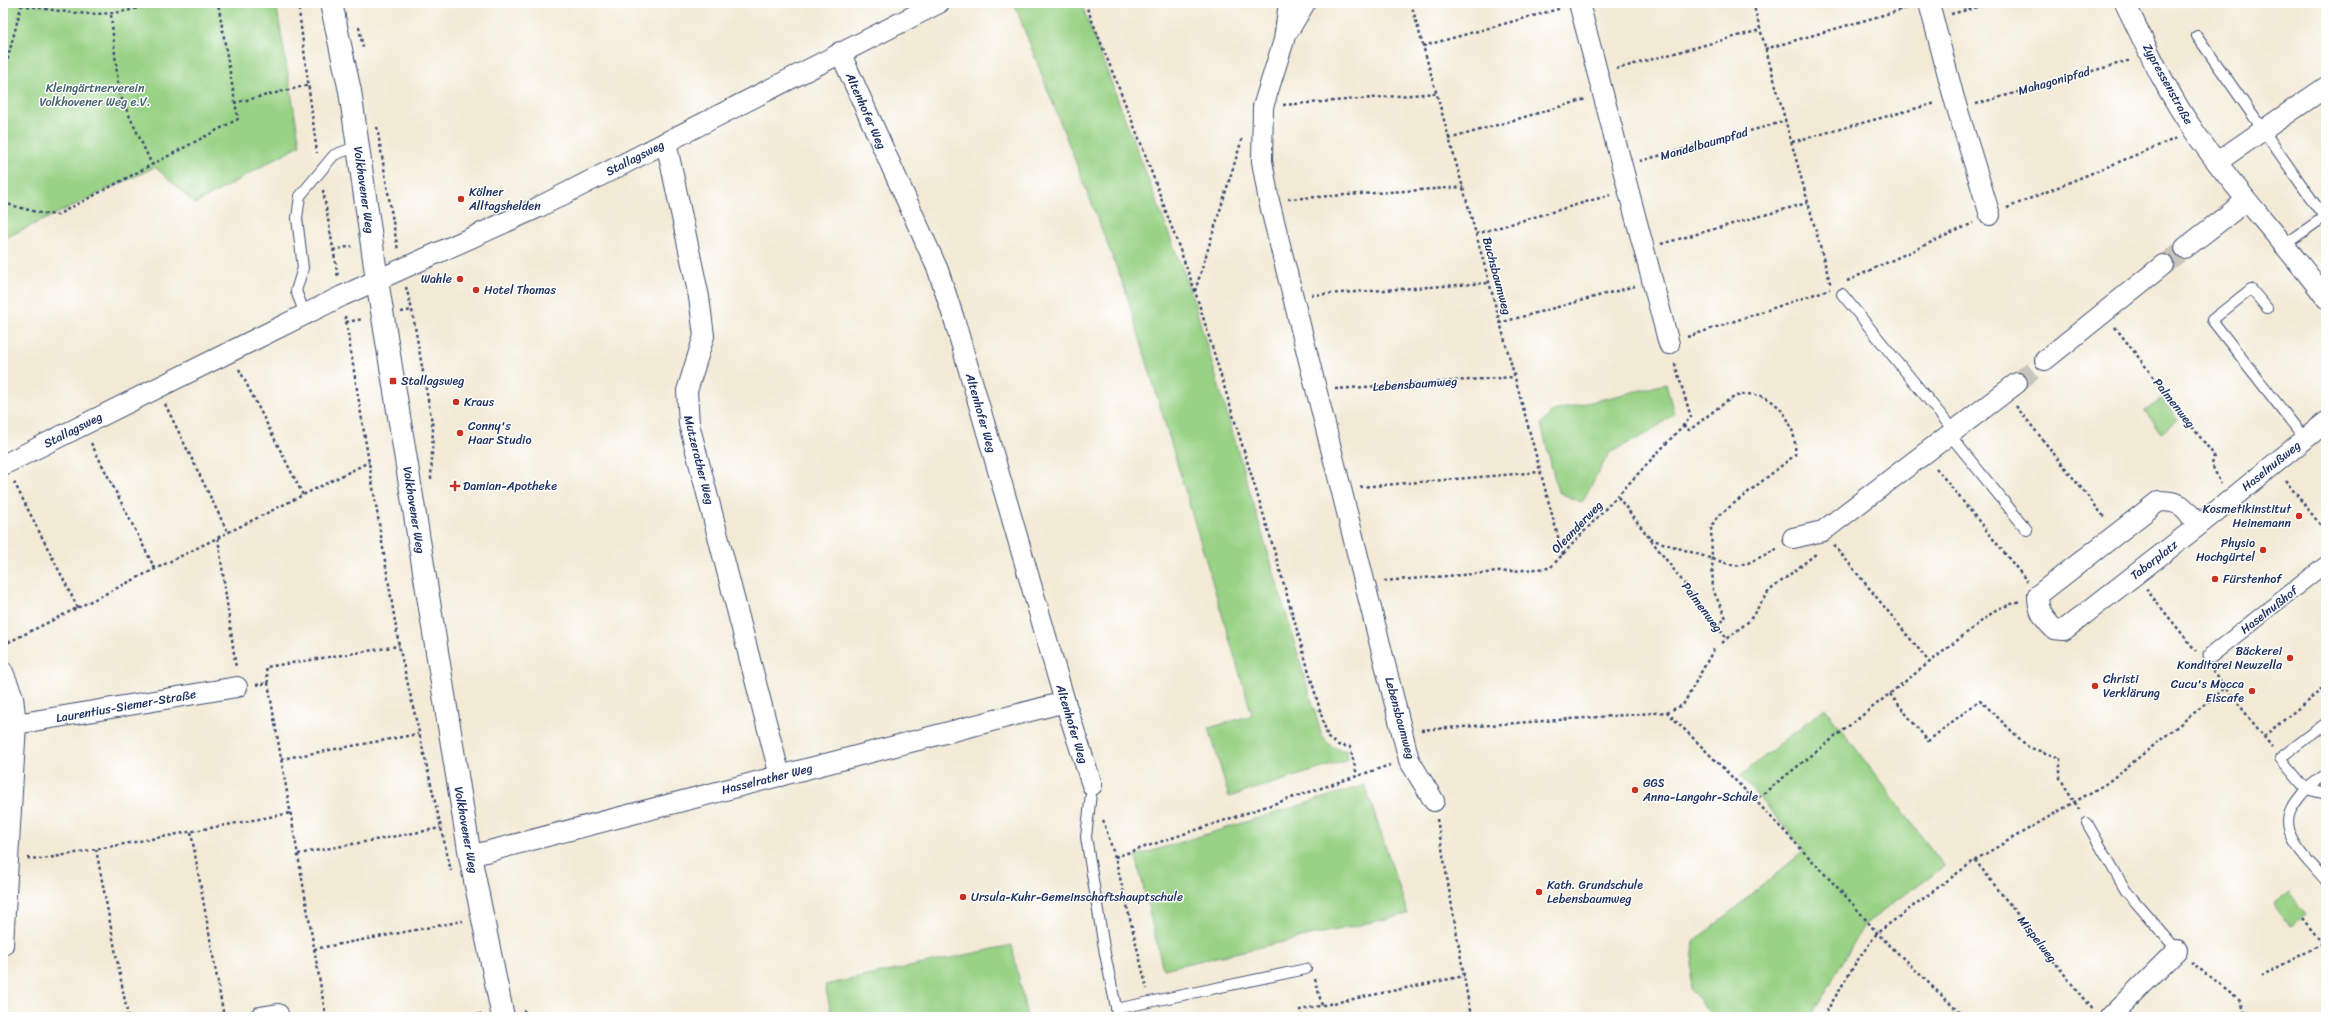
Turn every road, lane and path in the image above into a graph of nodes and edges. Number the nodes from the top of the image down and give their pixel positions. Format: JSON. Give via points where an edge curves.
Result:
{"nodes":[{"id":1,"x":156,"y":3,"type":"edge"},
{"id":2,"x":218,"y":3,"type":"edge"},
{"id":3,"x":331,"y":3,"type":"edge"},
{"id":4,"x":939,"y":3,"type":"edge"},
{"id":5,"x":1085,"y":3,"type":"edge"},
{"id":6,"x":1289,"y":3,"type":"edge"},
{"id":7,"x":1305,"y":3,"type":"edge"},
{"id":8,"x":1411,"y":3,"type":"edge"},
{"id":9,"x":1580,"y":3,"type":"edge"},
{"id":10,"x":1753,"y":3,"type":"edge"},
{"id":11,"x":1992,"y":3,"type":"edge"},
{"id":12,"x":2125,"y":3,"type":"edge"},
{"id":13,"x":21,"y":4,"type":"edge"},
{"id":14,"x":1926,"y":9,"type":"edge"},
{"id":15,"x":111,"y":15,"type":"junction"},
{"id":16,"x":1760,"y":30,"type":"junction"},
{"id":17,"x":2197,"y":36,"type":"dead end"},
{"id":18,"x":1284,"y":40,"type":"junction"},
{"id":19,"x":1423,"y":46,"type":"junction"},
{"id":20,"x":1765,"y":49,"type":"junction"},
{"id":21,"x":840,"y":52,"type":"junction"},
{"id":22,"x":2150,"y":54,"type":"junction"},
{"id":23,"x":1598,"y":73,"type":"junction"},
{"id":24,"x":3,"y":77,"type":"edge"},
{"id":25,"x":310,"y":85,"type":"dead end"},
{"id":26,"x":2326,"y":88,"type":"edge"},
{"id":27,"x":1436,"y":93,"type":"junction"},
{"id":28,"x":1604,"y":94,"type":"junction"},
{"id":29,"x":234,"y":103,"type":"junction"},
{"id":30,"x":1956,"y":103,"type":"junction"},
{"id":31,"x":1262,"y":116,"type":"junction"},
{"id":32,"x":1786,"y":121,"type":"junction"},
{"id":33,"x":2194,"y":131,"type":"junction"},
{"id":34,"x":2263,"y":131,"type":"junction"},
{"id":35,"x":1449,"y":138,"type":"junction"},
{"id":36,"x":666,"y":142,"type":"junction"},
{"id":37,"x":1792,"y":142,"type":"junction"},
{"id":38,"x":358,"y":146,"type":"junction"},
{"id":39,"x":2217,"y":162,"type":"junction"},
{"id":40,"x":152,"y":165,"type":"junction"},
{"id":41,"x":1622,"y":166,"type":"junction"},
{"id":42,"x":1463,"y":186,"type":"junction"},
{"id":43,"x":1628,"y":190,"type":"junction"},
{"id":44,"x":1269,"y":200,"type":"junction"},
{"id":45,"x":2246,"y":201,"type":"junction"},
{"id":46,"x":3,"y":203,"type":"edge"},
{"id":47,"x":1807,"y":203,"type":"junction"},
{"id":48,"x":1990,"y":215,"type":"junction"},
{"id":49,"x":1476,"y":234,"type":"junction"},
{"id":50,"x":2283,"y":246,"type":"junction"},
{"id":51,"x":1644,"y":248,"type":"junction"},
{"id":52,"x":2185,"y":248,"type":"tunnel mouth"},
{"id":53,"x":2163,"y":265,"type":"tunnel mouth"},
{"id":54,"x":401,"y":269,"type":"junction"},
{"id":55,"x":377,"y":280,"type":"junction"},
{"id":56,"x":1653,"y":281,"type":"junction"},
{"id":57,"x":1488,"y":283,"type":"junction"},
{"id":58,"x":1843,"y":283,"type":"dead end"},
{"id":59,"x":1831,"y":288,"type":"junction"},
{"id":60,"x":1839,"y":290,"type":"joint"},
{"id":61,"x":1195,"y":291,"type":"junction"},
{"id":62,"x":342,"y":296,"type":"junction"},
{"id":63,"x":1293,"y":296,"type":"junction"},
{"id":64,"x":2326,"y":298,"type":"edge"},
{"id":65,"x":2266,"y":308,"type":"dead end"},
{"id":66,"x":2104,"y":313,"type":"junction"},
{"id":67,"x":306,"y":314,"type":"junction"},
{"id":68,"x":1499,"y":323,"type":"junction"},
{"id":69,"x":1669,"y":344,"type":"junction"},
{"id":70,"x":230,"y":352,"type":"junction"},
{"id":71,"x":2045,"y":360,"type":"tunnel mouth"},
{"id":72,"x":1514,"y":377,"type":"junction"},
{"id":73,"x":2011,"y":387,"type":"joint"},
{"id":74,"x":157,"y":388,"type":"junction"},
{"id":75,"x":1317,"y":390,"type":"junction"},
{"id":76,"x":2326,"y":422,"type":"edge"},
{"id":77,"x":1683,"y":425,"type":"junction"},
{"id":78,"x":82,"y":426,"type":"junction"},
{"id":79,"x":1951,"y":433,"type":"junction"},
{"id":80,"x":2305,"y":439,"type":"junction"},
{"id":81,"x":1925,"y":453,"type":"junction"},
{"id":82,"x":369,"y":462,"type":"junction"},
{"id":83,"x":4,"y":464,"type":"edge"},
{"id":84,"x":1540,"y":472,"type":"junction"},
{"id":85,"x":431,"y":481,"type":"dead end"},
{"id":86,"x":2289,"y":486,"type":"dead end"},
{"id":87,"x":1342,"y":488,"type":"junction"},
{"id":88,"x":303,"y":495,"type":"junction"},
{"id":89,"x":1618,"y":497,"type":"junction"},
{"id":90,"x":2232,"y":498,"type":"junction"},
{"id":91,"x":2198,"y":526,"type":"junction"},
{"id":92,"x":2027,"y":530,"type":"dead end"},
{"id":93,"x":2326,"y":532,"type":"edge"},
{"id":94,"x":228,"y":533,"type":"junction"},
{"id":95,"x":2118,"y":533,"type":"junction"},
{"id":96,"x":1827,"y":536,"type":"junction"},
{"id":97,"x":218,"y":538,"type":"junction"},
{"id":98,"x":1650,"y":538,"type":"junction"},
{"id":99,"x":1793,"y":538,"type":"joint"},
{"id":100,"x":1563,"y":555,"type":"junction"},
{"id":101,"x":1713,"y":559,"type":"junction"},
{"id":102,"x":2326,"y":564,"type":"edge"},
{"id":103,"x":155,"y":569,"type":"junction"},
{"id":104,"x":2135,"y":574,"type":"junction"},
{"id":105,"x":1364,"y":582,"type":"junction"},
{"id":106,"x":2038,"y":595,"type":"junction"},
{"id":107,"x":78,"y":608,"type":"junction"},
{"id":108,"x":1717,"y":626,"type":"junction"},
{"id":109,"x":1727,"y":640,"type":"junction"},
{"id":110,"x":1722,"y":643,"type":"dead end"},
{"id":111,"x":3,"y":645,"type":"edge"},
{"id":112,"x":399,"y":646,"type":"junction"},
{"id":113,"x":1714,"y":650,"type":"dead end"},
{"id":114,"x":2206,"y":659,"type":"junction"},
{"id":115,"x":1930,"y":663,"type":"junction"},
{"id":116,"x":3,"y":672,"type":"edge"},
{"id":117,"x":268,"y":683,"type":"junction"},
{"id":118,"x":2326,"y":686,"type":"edge"},
{"id":119,"x":238,"y":687,"type":"junction"},
{"id":120,"x":2225,"y":688,"type":"junction"},
{"id":121,"x":1890,"y":694,"type":"junction"},
{"id":122,"x":1065,"y":702,"type":"junction"},
{"id":123,"x":1667,"y":712,"type":"junction"},
{"id":124,"x":2326,"y":723,"type":"edge"},
{"id":125,"x":16,"y":724,"type":"junction"},
{"id":126,"x":1403,"y":731,"type":"junction"},
{"id":127,"x":418,"y":734,"type":"junction"},
{"id":128,"x":2264,"y":736,"type":"junction"},
{"id":129,"x":2280,"y":758,"type":"junction"},
{"id":130,"x":281,"y":759,"type":"junction"},
{"id":131,"x":1409,"y":760,"type":"junction"},
{"id":132,"x":2326,"y":774,"type":"edge"},
{"id":133,"x":1357,"y":775,"type":"junction"},
{"id":134,"x":780,"y":776,"type":"junction"},
{"id":135,"x":1092,"y":785,"type":"joint"},
{"id":136,"x":2306,"y":789,"type":"junction"},
{"id":137,"x":2326,"y":794,"type":"edge"},
{"id":138,"x":1754,"y":800,"type":"junction"},
{"id":139,"x":1434,"y":801,"type":"joint"},
{"id":140,"x":2074,"y":801,"type":"junction"},
{"id":141,"x":1101,"y":813,"type":"dead end"},
{"id":142,"x":290,"y":814,"type":"junction"},
{"id":143,"x":2087,"y":824,"type":"dead end"},
{"id":144,"x":440,"y":828,"type":"junction"},
{"id":145,"x":191,"y":832,"type":"junction"},
{"id":146,"x":96,"y":849,"type":"junction"},
{"id":147,"x":298,"y":854,"type":"junction"},
{"id":148,"x":470,"y":856,"type":"junction"},
{"id":149,"x":8,"y":857,"type":"junction"},
{"id":150,"x":1116,"y":857,"type":"junction"},
{"id":151,"x":1975,"y":860,"type":"junction"},
{"id":152,"x":452,"y":878,"type":"dead end"},
{"id":153,"x":2326,"y":881,"type":"edge"},
{"id":154,"x":461,"y":914,"type":"dead end"},
{"id":155,"x":2302,"y":918,"type":"dead end"},
{"id":156,"x":463,"y":921,"type":"junction"},
{"id":157,"x":465,"y":929,"type":"dead end"},
{"id":158,"x":1877,"y":933,"type":"junction"},
{"id":159,"x":2326,"y":942,"type":"edge"},
{"id":160,"x":2323,"y":944,"type":"junction"},
{"id":161,"x":3,"y":945,"type":"edge"},
{"id":162,"x":314,"y":948,"type":"junction"},
{"id":163,"x":2177,"y":950,"type":"junction"},
{"id":164,"x":1306,"y":969,"type":"joint"},
{"id":165,"x":1464,"y":976,"type":"junction"},
{"id":166,"x":2261,"y":976,"type":"dead end"},
{"id":167,"x":1150,"y":1001,"type":"junction"},
{"id":168,"x":522,"y":1002,"type":"dead end"},
{"id":169,"x":1322,"y":1006,"type":"junction"},
{"id":170,"x":1117,"y":1013,"type":"edge"},
{"id":171,"x":2103,"y":1015,"type":"edge"},
{"id":172,"x":491,"y":1016,"type":"edge"},
{"id":173,"x":128,"y":1017,"type":"edge"},
{"id":174,"x":224,"y":1017,"type":"edge"},
{"id":175,"x":326,"y":1017,"type":"edge"},
{"id":176,"x":466,"y":1017,"type":"edge"},
{"id":177,"x":526,"y":1017,"type":"edge"},
{"id":178,"x":1302,"y":1017,"type":"edge"},
{"id":179,"x":1471,"y":1017,"type":"edge"},
{"id":180,"x":1823,"y":1017,"type":"edge"},
{"id":181,"x":1964,"y":1017,"type":"edge"},
{"id":182,"x":2246,"y":1017,"type":"edge"}],
"edges":[{"from":1,"to":15,"type":"path"},
{"from":2,"to":29,"type":"path"},
{"from":3,"to":38,"type":"street","name":"Volkhovener Weg","via":[[350,91]]},
{"from":4,"to":21,"type":"street","name":"Stallagsweg"},
{"from":5,"to":61,"type":"path","via":[[1142,146]]},
{"from":6,"to":18,"type":"street","name":"Lebensbaumweg"},
{"from":7,"to":18,"type":"street","name":"Lebensbaumweg"},
{"from":8,"to":19,"type":"path","name":"Buchsbaumweg"},
{"from":9,"to":19,"type":"path"},
{"from":9,"to":23,"type":"street"},
{"from":10,"to":16,"type":"path"},
{"from":11,"to":14,"type":"path"},
{"from":12,"to":22,"type":"street","name":"Zypressenstraße"},
{"from":13,"to":15,"type":"path","via":[[87,15]]},
{"from":13,"to":24,"type":"path"},
{"from":14,"to":20,"type":"path"},
{"from":14,"to":30,"type":"street"},
{"from":15,"to":40,"type":"path","via":[[120,93]]},
{"from":16,"to":20,"type":"path"},
{"from":16,"to":23,"type":"path"},
{"from":17,"to":34,"type":"lane"},
{"from":18,"to":31,"type":"street","name":"Lebensbaumweg"},
{"from":19,"to":27,"type":"path","name":"Buchsbaumweg"},
{"from":20,"to":32,"type":"path"},
{"from":21,"to":36,"type":"street","name":"Stallagsweg"},
{"from":21,"to":122,"type":"street","name":"Altenhofer Weg","via":[[938,270]]},
{"from":22,"to":30,"type":"path","name":"Mahagonipfad"},
{"from":22,"to":33,"type":"street","name":"Zypressenstraße"},
{"from":23,"to":28,"type":"street"},
{"from":25,"to":29,"type":"path"},
{"from":26,"to":34,"type":"street"},
{"from":27,"to":31,"type":"path"},
{"from":27,"to":35,"type":"path","name":"Buchsbaumweg"},
{"from":28,"to":35,"type":"path"},
{"from":28,"to":41,"type":"street"},
{"from":29,"to":40,"type":"path","via":[[238,119]]},
{"from":30,"to":37,"type":"path","name":"Mahagonipfad"},
{"from":30,"to":48,"type":"street"},
{"from":31,"to":44,"type":"street","name":"Lebensbaumweg","via":[[1262,161]]},
{"from":31,"to":61,"type":"path","via":[[1243,137]]},
{"from":32,"to":37,"type":"path"},
{"from":32,"to":41,"type":"path","name":"Mandelbaumpfad"},
{"from":33,"to":39,"type":"street","name":"Zypressenstraße"},
{"from":33,"to":48,"type":"path"},
{"from":34,"to":39,"type":"street"},
{"from":34,"to":50,"type":"lane","via":[[2324,217]]},
{"from":35,"to":42,"type":"path","name":"Buchsbaumweg"},
{"from":36,"to":54,"type":"street","name":"Stallagsweg","via":[[537,208]]},
{"from":36,"to":134,"type":"street","name":"Mutzerather Weg","via":[[699,297],[704,336],[687,391],[689,424]]},
{"from":37,"to":47,"type":"path"},
{"from":38,"to":55,"type":"street","name":"Volkhovener Weg"},
{"from":38,"to":67,"type":"lane","via":[[334,155],[300,196],[297,218],[303,268],[296,291]]},
{"from":39,"to":45,"type":"street","name":"Zypressenstraße"},
{"from":40,"to":46,"type":"path","via":[[57,215]]},
{"from":41,"to":43,"type":"street"},
{"from":42,"to":44,"type":"path"},
{"from":42,"to":49,"type":"path","name":"Buchsbaumweg"},
{"from":43,"to":49,"type":"path"},
{"from":43,"to":51,"type":"street"},
{"from":44,"to":63,"type":"street","name":"Lebensbaumweg"},
{"from":45,"to":50,"type":"street","name":"Zypressenstraße"},
{"from":45,"to":52,"type":"street"},
{"from":47,"to":51,"type":"path"},
{"from":47,"to":59,"type":"path"},
{"from":48,"to":58,"type":"path"},
{"from":49,"to":57,"type":"path","name":"Buchsbaumweg"},
{"from":50,"to":64,"type":"street","name":"Zypressenstraße"},
{"from":51,"to":56,"type":"street"},
{"from":53,"to":66,"type":"street"},
{"from":54,"to":55,"type":"street","name":"Stallagsweg"},
{"from":54,"to":85,"type":"path","via":[[412,310],[433,428]]},
{"from":55,"to":62,"type":"street","name":"Stallagsweg"},
{"from":55,"to":148,"type":"street","name":"Volkhovener Weg"},
{"from":56,"to":68,"type":"path"},
{"from":56,"to":69,"type":"street"},
{"from":57,"to":63,"type":"path"},
{"from":57,"to":68,"type":"path","name":"Buchsbaumweg"},
{"from":59,"to":60,"type":"path"},
{"from":59,"to":69,"type":"path"},
{"from":60,"to":79,"type":"lane"},
{"from":61,"to":133,"type":"path","via":[[1270,536],[1328,738],[1338,745],[1350,747]]},
{"from":62,"to":67,"type":"street","name":"Stallagsweg"},
{"from":62,"to":82,"type":"path"},
{"from":63,"to":75,"type":"street","name":"Lebensbaumweg"},
{"from":65,"to":80,"type":"lane","via":[[2251,289],[2212,320]]},
{"from":66,"to":71,"type":"street"},
{"from":66,"to":90,"type":"path","name":"Palmenweg","via":[[2214,455],[2212,465],[2216,476]]},
{"from":67,"to":70,"type":"street","name":"Stallagsweg"},
{"from":68,"to":72,"type":"path","name":"Buchsbaumweg"},
{"from":69,"to":77,"type":"path","name":"Oleanderweg","via":[[1691,417]]},
{"from":70,"to":74,"type":"street","name":"Stallagsweg"},
{"from":70,"to":88,"type":"path"},
{"from":72,"to":75,"type":"path","name":"Lebensbaumweg"},
{"from":72,"to":84,"type":"path","name":"Buchsbaumweg"},
{"from":73,"to":79,"type":"street"},
{"from":73,"to":95,"type":"path"},
{"from":74,"to":78,"type":"street","name":"Stallagsweg"},
{"from":74,"to":94,"type":"path"},
{"from":75,"to":87,"type":"street","name":"Lebensbaumweg"},
{"from":76,"to":80,"type":"street","name":"Haselnußweg"},
{"from":77,"to":89,"type":"path","name":"Oleanderweg"},
{"from":77,"to":101,"type":"path","via":[[1689,430],[1735,397],[1749,394],[1774,403],[1782,410],[1793,428],[1795,455],[1713,522]]},
{"from":78,"to":83,"type":"street","name":"Stallagsweg"},
{"from":78,"to":103,"type":"path"},
{"from":79,"to":81,"type":"street"},
{"from":79,"to":92,"type":"lane"},
{"from":80,"to":90,"type":"street","name":"Haselnußweg"},
{"from":81,"to":96,"type":"street"},
{"from":81,"to":106,"type":"path"},
{"from":82,"to":88,"type":"path"},
{"from":82,"to":112,"type":"path"},
{"from":83,"to":107,"type":"path"},
{"from":84,"to":87,"type":"path"},
{"from":84,"to":100,"type":"path","name":"Buchsbaumweg"},
{"from":86,"to":93,"type":"path"},
{"from":87,"to":105,"type":"street","name":"Lebensbaumweg"},
{"from":88,"to":94,"type":"path"},
{"from":89,"to":98,"type":"path","name":"Palmenweg"},
{"from":89,"to":100,"type":"path","name":"Oleanderweg"},
{"from":90,"to":91,"type":"street","name":"Haselnußweg"},
{"from":91,"to":95,"type":"street","via":[[2183,505],[2172,501],[2159,502]]},
{"from":91,"to":104,"type":"street","name":"Taborplatz"},
{"from":94,"to":97,"type":"path"},
{"from":95,"to":106,"type":"street"},
{"from":96,"to":99,"type":"street"},
{"from":96,"to":109,"type":"path","name":"Palmenweg","via":[[1769,591],[1749,620]]},
{"from":96,"to":115,"type":"path"},
{"from":97,"to":103,"type":"path"},
{"from":97,"to":119,"type":"path"},
{"from":98,"to":101,"type":"path"},
{"from":98,"to":108,"type":"path","name":"Palmenweg"},
{"from":99,"to":101,"type":"path","via":[[1765,556],[1748,563],[1735,566]]},
{"from":100,"to":105,"type":"path","name":"Oleanderweg","via":[[1550,568]]},
{"from":101,"to":108,"type":"path","via":[[1713,590],[1726,618]]},
{"from":102,"to":114,"type":"street","name":"Haselnußhof"},
{"from":103,"to":107,"type":"path"},
{"from":104,"to":106,"type":"street","name":"Taborplatz","via":[[2064,630],[2054,629],[2045,620],[2038,609]]},
{"from":104,"to":114,"type":"path"},
{"from":105,"to":126,"type":"street","name":"Lebensbaumweg"},
{"from":106,"to":115,"type":"path","via":[[1997,609]]},
{"from":107,"to":111,"type":"path"},
{"from":108,"to":109,"type":"path","name":"Palmenweg"},
{"from":109,"to":110,"type":"path"},
{"from":112,"to":117,"type":"path","via":[[266,667]]},
{"from":112,"to":127,"type":"path"},
{"from":113,"to":123,"type":"path","via":[[1684,705]]},
{"from":114,"to":120,"type":"path"},
{"from":115,"to":121,"type":"path"},
{"from":116,"to":125,"type":"street","via":[[13,697]]},
{"from":117,"to":119,"type":"path"},
{"from":117,"to":130,"type":"path"},
{"from":118,"to":128,"type":"path"},
{"from":119,"to":125,"type":"street","name":"Laurentius-Siemer-Straße"},
{"from":120,"to":128,"type":"path"},
{"from":120,"to":140,"type":"path","via":[[2107,783]]},
{"from":121,"to":138,"type":"path"},
{"from":121,"to":140,"type":"path","via":[[1928,741],[1980,700],[2028,748],[2060,758],[2060,778]]},
{"from":122,"to":134,"type":"street","name":"Hasselrather Weg"},
{"from":122,"to":135,"type":"street","name":"Altenhofer Weg"},
{"from":123,"to":126,"type":"path"},
{"from":123,"to":138,"type":"path"},
{"from":124,"to":129,"type":"lane"},
{"from":125,"to":149,"type":"street"},
{"from":126,"to":131,"type":"street","name":"Lebensbaumweg"},
{"from":127,"to":130,"type":"path"},
{"from":127,"to":144,"type":"path"},
{"from":128,"to":129,"type":"path"},
{"from":129,"to":136,"type":"lane"},
{"from":130,"to":142,"type":"path"},
{"from":131,"to":133,"type":"path"},
{"from":131,"to":139,"type":"street","name":"Lebensbaumweg"},
{"from":132,"to":136,"type":"lane"},
{"from":133,"to":150,"type":"path"},
{"from":134,"to":148,"type":"street","name":"Hasselrather Weg"},
{"from":135,"to":170,"type":"lane","via":[[1086,836]]},
{"from":136,"to":137,"type":"lane"},
{"from":136,"to":153,"type":"lane","via":[[2290,812],[2287,826],[2292,839]]},
{"from":138,"to":158,"type":"path","via":[[1852,902]]},
{"from":139,"to":165,"type":"path"},
{"from":140,"to":151,"type":"path"},
{"from":141,"to":150,"type":"path"},
{"from":142,"to":145,"type":"path"},
{"from":142,"to":147,"type":"path"},
{"from":143,"to":163,"type":"lane","via":[[2126,891]]},
{"from":144,"to":147,"type":"path"},
{"from":144,"to":152,"type":"path"},
{"from":145,"to":146,"type":"path"},
{"from":145,"to":174,"type":"path"},
{"from":146,"to":149,"type":"path","via":[[43,859]]},
{"from":146,"to":173,"type":"path"},
{"from":147,"to":162,"type":"path"},
{"from":148,"to":172,"type":"street","name":"Volkhovener Weg"},
{"from":149,"to":161,"type":"street"},
{"from":150,"to":167,"type":"path"},
{"from":151,"to":158,"type":"path"},
{"from":151,"to":171,"type":"path","name":"Mispelweg"},
{"from":154,"to":156,"type":"path"},
{"from":155,"to":160,"type":"path"},
{"from":156,"to":157,"type":"path"},
{"from":156,"to":162,"type":"path"},
{"from":158,"to":180,"type":"path"},
{"from":158,"to":181,"type":"path"},
{"from":159,"to":160,"type":"path"},
{"from":160,"to":166,"type":"path"},
{"from":162,"to":175,"type":"path"},
{"from":163,"to":171,"type":"street"},
{"from":163,"to":182,"type":"path","via":[[2240,1001]]},
{"from":164,"to":167,"type":"lane"},
{"from":164,"to":169,"type":"path","via":[[1316,980]]},
{"from":165,"to":169,"type":"path"},
{"from":165,"to":179,"type":"path"},
{"from":167,"to":170,"type":"lane"},
{"from":168,"to":177,"type":"path"},
{"from":169,"to":178,"type":"path","via":[[1300,1010]]},
{"from":172,"to":176,"type":"path"}]}
